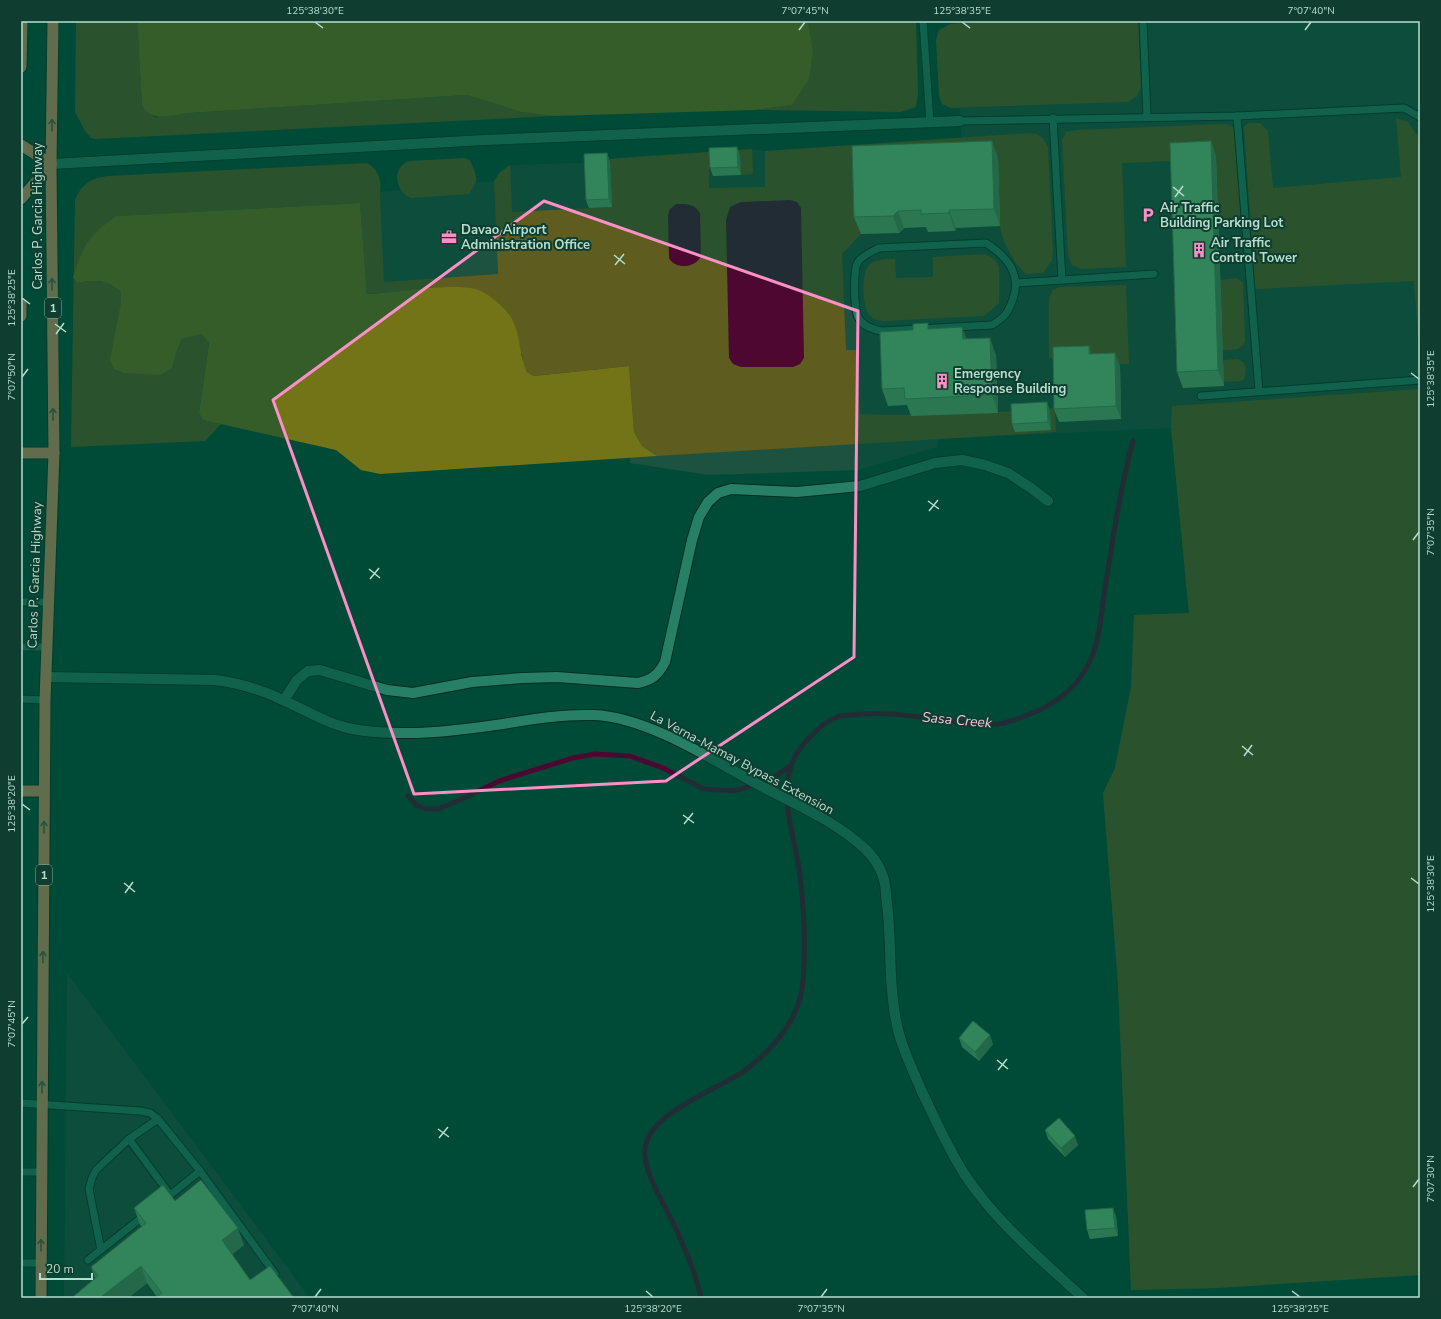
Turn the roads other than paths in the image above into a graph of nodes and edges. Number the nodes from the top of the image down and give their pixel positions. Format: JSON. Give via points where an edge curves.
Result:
{"nodes":[{"id":1,"x":22,"y":21,"type":"edge"},
{"id":2,"x":53,"y":21,"type":"edge"},
{"id":3,"x":923,"y":21,"type":"edge"},
{"id":4,"x":1142,"y":21,"type":"edge"},
{"id":5,"x":21,"y":68,"type":"edge"},
{"id":6,"x":1237,"y":116,"type":"junction"},
{"id":7,"x":1420,"y":116,"type":"edge"},
{"id":8,"x":1146,"y":117,"type":"junction"},
{"id":9,"x":1053,"y":118,"type":"junction"},
{"id":10,"x":960,"y":121,"type":"joint"},
{"id":11,"x":930,"y":122,"type":"junction"},
{"id":12,"x":21,"y":145,"type":"edge"},
{"id":13,"x":51,"y":164,"type":"junction"},
{"id":14,"x":21,"y":199,"type":"edge"},
{"id":15,"x":1154,"y":274,"type":"dead end"},
{"id":16,"x":1062,"y":280,"type":"junction"},
{"id":17,"x":1017,"y":283,"type":"junction"},
{"id":18,"x":21,"y":302,"type":"edge"},
{"id":19,"x":21,"y":316,"type":"edge"},
{"id":20,"x":1420,"y":380,"type":"edge"},
{"id":21,"x":1259,"y":391,"type":"junction"},
{"id":22,"x":1201,"y":396,"type":"dead end"},
{"id":23,"x":21,"y":453,"type":"edge"},
{"id":24,"x":54,"y":453,"type":"junction"},
{"id":25,"x":1048,"y":501,"type":"dead end"},
{"id":26,"x":21,"y":602,"type":"edge"},
{"id":27,"x":48,"y":602,"type":"junction"},
{"id":28,"x":21,"y":647,"type":"edge"},
{"id":29,"x":47,"y":647,"type":"junction"},
{"id":30,"x":46,"y":676,"type":"junction"},
{"id":31,"x":21,"y":699,"type":"edge"},
{"id":32,"x":45,"y":700,"type":"junction"},
{"id":33,"x":284,"y":700,"type":"junction"},
{"id":34,"x":21,"y":791,"type":"edge"},
{"id":35,"x":44,"y":791,"type":"junction"},
{"id":36,"x":21,"y":1103,"type":"edge"},
{"id":37,"x":42,"y":1104,"type":"junction"},
{"id":38,"x":158,"y":1119,"type":"junction"},
{"id":39,"x":130,"y":1139,"type":"junction"},
{"id":40,"x":21,"y":1172,"type":"edge"},
{"id":41,"x":42,"y":1172,"type":"junction"},
{"id":42,"x":200,"y":1172,"type":"junction"},
{"id":43,"x":170,"y":1195,"type":"junction"},
{"id":44,"x":157,"y":1205,"type":"edge"},
{"id":45,"x":151,"y":1210,"type":"edge"},
{"id":46,"x":101,"y":1250,"type":"junction"},
{"id":47,"x":88,"y":1260,"type":"dead end"},
{"id":48,"x":21,"y":1263,"type":"edge"},
{"id":49,"x":41,"y":1263,"type":"junction"},
{"id":50,"x":279,"y":1279,"type":"edge"},
{"id":51,"x":41,"y":1298,"type":"edge"},
{"id":52,"x":1083,"y":1298,"type":"edge"}],
"edges":[{"from":1,"to":5,"type":"highway"},
{"from":13,"to":2,"type":"highway","name":"Carlos P. Garcia Highway","number":"1","one_way":true},
{"from":3,"to":11,"type":"lane"},
{"from":4,"to":8,"type":"lane"},
{"from":6,"to":7,"type":"lane","via":[[1404,108]]},
{"from":6,"to":8,"type":"lane"},
{"from":6,"to":21,"type":"lane"},
{"from":8,"to":9,"type":"lane"},
{"from":9,"to":10,"type":"lane"},
{"from":9,"to":16,"type":"lane"},
{"from":10,"to":11,"type":"street"},
{"from":11,"to":13,"type":"street","via":[[485,140]]},
{"from":12,"to":13,"type":"highway"},
{"from":13,"to":14,"type":"highway"},
{"from":24,"to":13,"type":"highway","name":"Carlos P. Garcia Highway","number":"1","one_way":true},
{"from":15,"to":16,"type":"lane"},
{"from":16,"to":17,"type":"lane"},
{"from":17,"to":17,"type":"lane","via":[[1007,261],[986,243],[879,248],[858,262],[854,272],[857,316],[870,328],[881,331],[992,324],[1004,318],[1010,308]]},
{"from":18,"to":19,"type":"highway","name":"Carlos P. Garcia Highway"},
{"from":20,"to":21,"type":"lane"},
{"from":21,"to":22,"type":"lane"},
{"from":23,"to":24,"type":"highway"},
{"from":24,"to":27,"type":"highway","name":"Carlos P. Garcia Highway","number":"1"},
{"from":25,"to":33,"type":"street","via":[[1008,473],[962,460],[935,463],[860,486],[797,492],[731,489],[713,497],[699,517],[665,662],[650,680],[638,683],[557,677],[522,678],[472,682],[413,693],[387,690],[320,670],[308,671],[297,680]]},
{"from":26,"to":27,"type":"lane"},
{"from":27,"to":29,"type":"highway","name":"Carlos P. Garcia Highway","number":"1"},
{"from":28,"to":29,"type":"lane"},
{"from":29,"to":30,"type":"highway","name":"Carlos P. Garcia Highway","number":"1"},
{"from":30,"to":32,"type":"highway","name":"Carlos P. Garcia Highway","number":"1"},
{"from":30,"to":33,"type":"street","name":"La Verna-Mamay Bypass Extension","via":[[215,680],[236,683]]},
{"from":31,"to":32,"type":"lane"},
{"from":32,"to":35,"type":"highway","name":"Carlos P. Garcia Highway","number":"1"},
{"from":33,"to":52,"type":"street","name":"La Verna-Mamay Bypass Extension","via":[[328,722],[356,730],[394,733],[436,732],[538,718],[592,715],[616,717],[672,739],[812,813],[857,841],[870,854],[884,880],[895,1018],[901,1042],[932,1113],[962,1168],[991,1209],[1025,1245]]},
{"from":34,"to":35,"type":"highway"},
{"from":37,"to":35,"type":"highway","name":"Carlos P. Garcia Highway","number":"1","one_way":true},
{"from":36,"to":37,"type":"lane"},
{"from":37,"to":38,"type":"lane","via":[[140,1110]]},
{"from":37,"to":41,"type":"highway","name":"Carlos P. Garcia Highway","number":"1"},
{"from":38,"to":39,"type":"lane"},
{"from":38,"to":42,"type":"lane"},
{"from":39,"to":43,"type":"lane"},
{"from":39,"to":46,"type":"lane","via":[[96,1170],[89,1189]]},
{"from":40,"to":41,"type":"lane"},
{"from":49,"to":41,"type":"highway","name":"Carlos P. Garcia Highway","number":"1","one_way":true},
{"from":42,"to":43,"type":"lane"},
{"from":42,"to":50,"type":"lane"},
{"from":43,"to":44,"type":"lane"},
{"from":45,"to":46,"type":"lane"},
{"from":46,"to":47,"type":"lane"},
{"from":48,"to":49,"type":"lane"},
{"from":49,"to":51,"type":"highway","name":"Carlos P. Garcia Highway","number":"1"}]}
